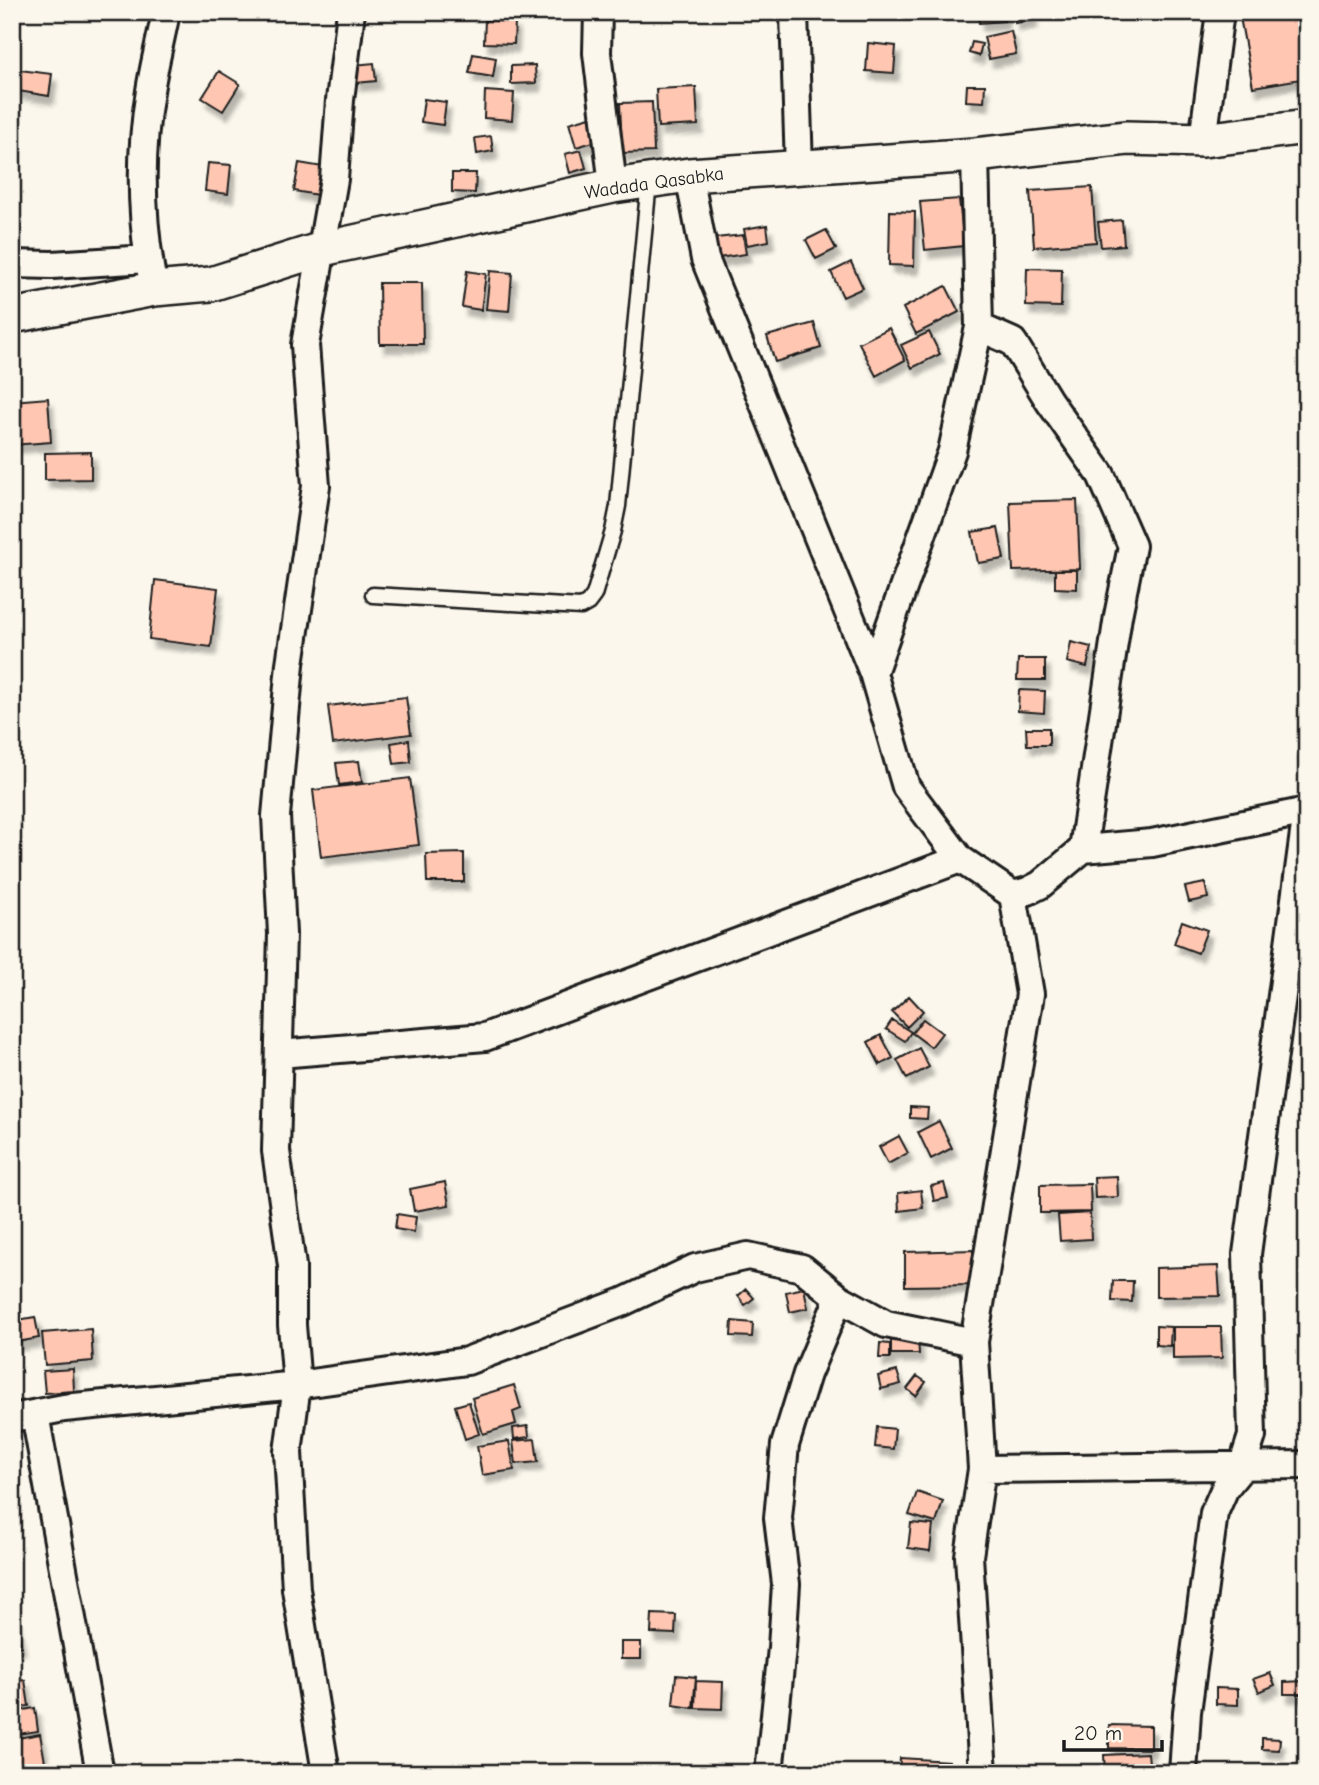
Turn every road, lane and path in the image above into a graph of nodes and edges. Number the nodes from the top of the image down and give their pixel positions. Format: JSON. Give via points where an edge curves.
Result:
{"nodes":[{"id":1,"x":166,"y":12,"type":"edge"},
{"id":2,"x":351,"y":12,"type":"edge"},
{"id":3,"x":598,"y":12,"type":"edge"},
{"id":4,"x":794,"y":12,"type":"edge"},
{"id":5,"x":1220,"y":12,"type":"edge"},
{"id":6,"x":1307,"y":127,"type":"edge"},
{"id":7,"x":1203,"y":140,"type":"junction"},
{"id":8,"x":975,"y":155,"type":"junction"},
{"id":9,"x":799,"y":168,"type":"junction"},
{"id":10,"x":689,"y":175,"type":"junction"},
{"id":11,"x":649,"y":181,"type":"junction"},
{"id":12,"x":613,"y":186,"type":"junction"},
{"id":13,"x":322,"y":249,"type":"junction"},
{"id":14,"x":12,"y":264,"type":"edge"},
{"id":15,"x":151,"y":274,"type":"junction"},
{"id":16,"x":12,"y":316,"type":"edge"},
{"id":17,"x":979,"y":327,"type":"junction"},
{"id":18,"x":373,"y":595,"type":"dead end"},
{"id":19,"x":873,"y":673,"type":"junction"},
{"id":20,"x":1083,"y":849,"type":"junction"},
{"id":21,"x":960,"y":859,"type":"junction"},
{"id":22,"x":1013,"y":895,"type":"junction"},
{"id":23,"x":279,"y":1054,"type":"junction"},
{"id":24,"x":839,"y":1298,"type":"junction"},
{"id":25,"x":974,"y":1342,"type":"junction"},
{"id":26,"x":297,"y":1385,"type":"junction"},
{"id":27,"x":24,"y":1416,"type":"edge"},
{"id":28,"x":1307,"y":1465,"type":"edge"},
{"id":29,"x":1242,"y":1466,"type":"junction"},
{"id":30,"x":982,"y":1469,"type":"junction"},
{"id":31,"x":100,"y":1773,"type":"edge"},
{"id":32,"x":326,"y":1773,"type":"edge"},
{"id":33,"x":769,"y":1773,"type":"edge"},
{"id":34,"x":983,"y":1773,"type":"edge"},
{"id":35,"x":1183,"y":1773,"type":"edge"}],
"edges":[{"from":1,"to":15,"type":"street","via":[[149,92],[142,174]]},
{"from":2,"to":13,"type":"street"},
{"from":3,"to":12,"type":"street","via":[[597,53]]},
{"from":4,"to":9,"type":"street"},
{"from":5,"to":7,"type":"street"},
{"from":6,"to":7,"type":"street","name":"Wadada Qasabka"},
{"from":7,"to":8,"type":"street","name":"Wadada Qasabka","via":[[1127,138]]},
{"from":8,"to":9,"type":"street","name":"Wadada Qasabka"},
{"from":8,"to":17,"type":"street"},
{"from":9,"to":10,"type":"street","name":"Wadada Qasabka"},
{"from":10,"to":11,"type":"street","name":"Wadada Qasabka"},
{"from":10,"to":19,"type":"street","via":[[705,259]]},
{"from":11,"to":12,"type":"street","name":"Wadada Qasabka"},
{"from":11,"to":18,"type":"lane","via":[[618,506],[594,595],[581,607]]},
{"from":12,"to":13,"type":"street","name":"Wadada Qasabka"},
{"from":13,"to":15,"type":"street","name":"Wadada Qasabka","via":[[211,284]]},
{"from":13,"to":23,"type":"street","via":[[305,345],[316,485],[290,664],[276,816],[282,934]]},
{"from":14,"to":15,"type":"street"},
{"from":15,"to":16,"type":"street","name":"Wadada Qasabka"},
{"from":17,"to":19,"type":"street","via":[[952,451]]},
{"from":17,"to":20,"type":"street","via":[[1013,342],[1101,475],[1132,546]]},
{"from":19,"to":21,"type":"street","via":[[906,787]]},
{"from":20,"to":22,"type":"street","via":[[1040,886]]},
{"from":20,"to":29,"type":"street","via":[[1152,842],[1307,811],[1247,1254],[1252,1436]]},
{"from":21,"to":22,"type":"street"},
{"from":21,"to":23,"type":"street","via":[[485,1037]]},
{"from":22,"to":25,"type":"street","via":[[1030,994]]},
{"from":23,"to":26,"type":"street","via":[[276,1151],[292,1266]]},
{"from":24,"to":25,"type":"street","via":[[886,1324]]},
{"from":24,"to":26,"type":"street","via":[[802,1268],[748,1255],[695,1268],[623,1302],[467,1361]]},
{"from":24,"to":33,"type":"street","via":[[807,1374],[785,1445],[778,1518],[786,1584]]},
{"from":25,"to":30,"type":"street"},
{"from":26,"to":27,"type":"street"},
{"from":26,"to":32,"type":"street","via":[[288,1452],[296,1589]]},
{"from":27,"to":31,"type":"street"},
{"from":28,"to":29,"type":"street"},
{"from":29,"to":30,"type":"street"},
{"from":29,"to":35,"type":"street","via":[[1214,1513]]},
{"from":30,"to":34,"type":"street","via":[[969,1556]]}]}
